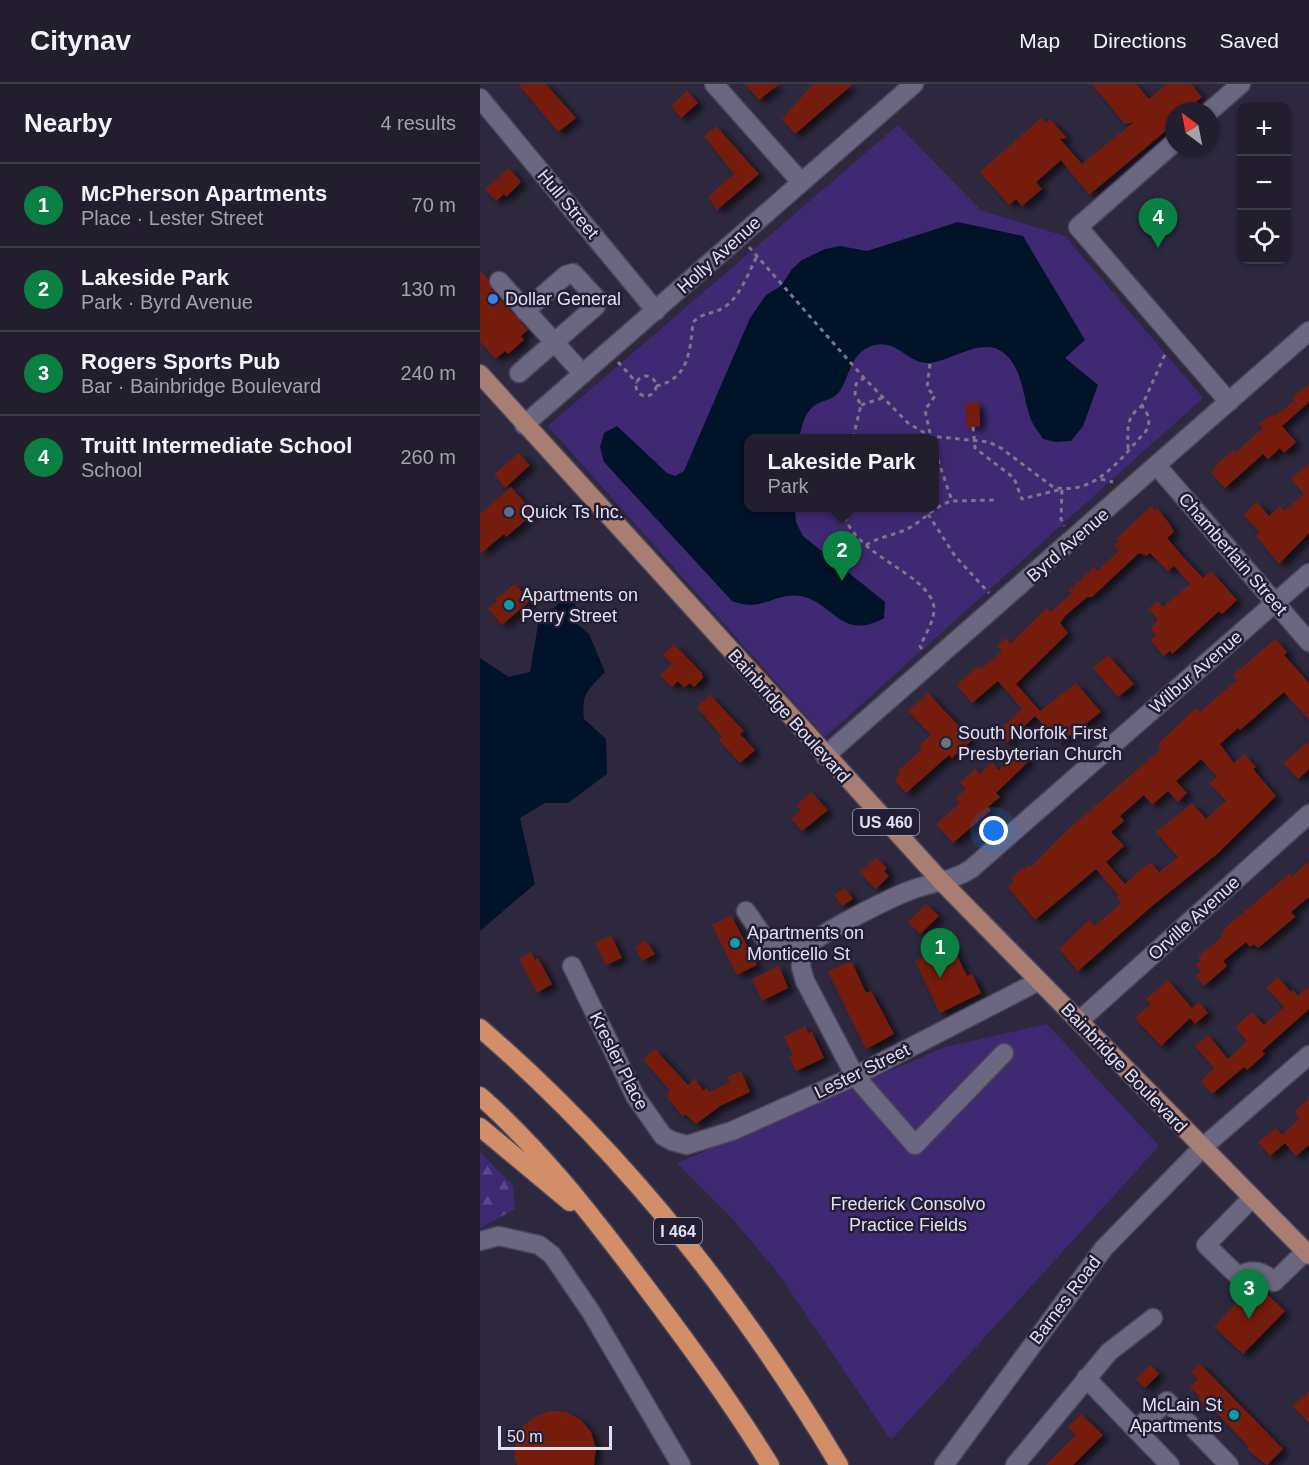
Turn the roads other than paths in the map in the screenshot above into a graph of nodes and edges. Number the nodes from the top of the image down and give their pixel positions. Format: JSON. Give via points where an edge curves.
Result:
{"nodes":[{"id":1,"x":714,"y":84,"type":"edge"},
{"id":2,"x":914,"y":84,"type":"edge"},
{"id":3,"x":1241,"y":84,"type":"edge"},
{"id":4,"x":480,"y":98,"type":"edge"},
{"id":5,"x":1219,"y":103,"type":"edge"},
{"id":6,"x":1165,"y":151,"type":"edge"},
{"id":7,"x":801,"y":182,"type":"junction"},
{"id":8,"x":499,"y":281,"type":"dead end"},
{"id":9,"x":525,"y":311,"type":"junction"},
{"id":10,"x":656,"y":311,"type":"junction"},
{"id":11,"x":1309,"y":332,"type":"edge"},
{"id":12,"x":554,"y":342,"type":"junction"},
{"id":13,"x":519,"y":373,"type":"dead end"},
{"id":14,"x":480,"y":374,"type":"edge"},
{"id":15,"x":583,"y":374,"type":"junction"},
{"id":16,"x":1229,"y":402,"type":"junction"},
{"id":17,"x":524,"y":425,"type":"junction"},
{"id":18,"x":1157,"y":466,"type":"junction"},
{"id":19,"x":1309,"y":573,"type":"edge"},
{"id":20,"x":1275,"y":603,"type":"junction"},
{"id":21,"x":1309,"y":642,"type":"edge"},
{"id":22,"x":825,"y":756,"type":"junction"},
{"id":23,"x":1309,"y":814,"type":"edge"},
{"id":24,"x":942,"y":882,"type":"junction"},
{"id":25,"x":746,"y":911,"type":"dead end"},
{"id":26,"x":801,"y":954,"type":"junction"},
{"id":27,"x":572,"y":966,"type":"dead end"},
{"id":28,"x":1039,"y":981,"type":"junction"},
{"id":29,"x":1079,"y":1021,"type":"junction"},
{"id":30,"x":480,"y":1028,"type":"edge"},
{"id":31,"x":1004,"y":1053,"type":"dead end"},
{"id":32,"x":1309,"y":1055,"type":"edge"},
{"id":33,"x":855,"y":1076,"type":"junction"},
{"id":34,"x":480,"y":1096,"type":"edge"},
{"id":35,"x":480,"y":1127,"type":"edge"},
{"id":36,"x":679,"y":1143,"type":"joint"},
{"id":37,"x":1202,"y":1148,"type":"junction"},
{"id":38,"x":1252,"y":1198,"type":"junction"},
{"id":39,"x":601,"y":1228,"type":"junction"},
{"id":40,"x":480,"y":1241,"type":"edge"},
{"id":41,"x":1307,"y":1253,"type":"edge"},
{"id":42,"x":1153,"y":1318,"type":"dead end"},
{"id":43,"x":1086,"y":1378,"type":"junction"},
{"id":44,"x":1136,"y":1430,"type":"junction"},
{"id":45,"x":681,"y":1465,"type":"edge"},
{"id":46,"x":770,"y":1465,"type":"edge"},
{"id":47,"x":839,"y":1465,"type":"edge"},
{"id":48,"x":944,"y":1465,"type":"edge"},
{"id":49,"x":1015,"y":1465,"type":"edge"},
{"id":50,"x":1170,"y":1465,"type":"edge"},
{"id":51,"x":1229,"y":1465,"type":"edge"}],
"edges":[{"from":1,"to":7,"type":"street"},
{"from":2,"to":7,"type":"street","name":"Holly Avenue"},
{"from":3,"to":5,"type":"street"},
{"from":4,"to":10,"type":"street","name":"Hull Street"},
{"from":6,"to":16,"type":"street","via":[[1078,227]]},
{"from":7,"to":10,"type":"street","name":"Holly Avenue"},
{"from":8,"to":9,"type":"street"},
{"from":9,"to":12,"type":"street"},
{"from":9,"to":12,"type":"street","via":[[573,273],[598,300]]},
{"from":10,"to":15,"type":"street","name":"Holly Avenue"},
{"from":11,"to":16,"type":"street","name":"Byrd Avenue"},
{"from":12,"to":13,"type":"street"},
{"from":12,"to":15,"type":"street"},
{"from":14,"to":17,"type":"main road","name":"Bainbridge Boulevard","number":"US 460"},
{"from":15,"to":17,"type":"street","name":"Holly Avenue"},
{"from":16,"to":18,"type":"street","name":"Byrd Avenue"},
{"from":17,"to":22,"type":"main road","name":"Bainbridge Boulevard","number":"US 460"},
{"from":18,"to":20,"type":"street","name":"Chamberlain Street"},
{"from":18,"to":22,"type":"street","name":"Byrd Avenue"},
{"from":19,"to":20,"type":"street","name":"Wilbur Avenue"},
{"from":20,"to":21,"type":"street","name":"Chamberlain Street"},
{"from":20,"to":24,"type":"street","name":"Wilbur Avenue","via":[[971,869]]},
{"from":22,"to":24,"type":"main road","name":"Bainbridge Boulevard","number":"US 460"},
{"from":23,"to":29,"type":"street","name":"Orville Avenue"},
{"from":24,"to":26,"type":"street","name":"Wilbur Avenue","via":[[919,887],[817,938]]},
{"from":24,"to":28,"type":"main road","name":"Bainbridge Boulevard","number":"US 460"},
{"from":25,"to":26,"type":"street","via":[[772,950]]},
{"from":26,"to":33,"type":"street","via":[[805,981]]},
{"from":27,"to":36,"type":"street","name":"Kresler Place","via":[[635,1096],[663,1136]]},
{"from":28,"to":29,"type":"main road","name":"Bainbridge Boulevard","number":"US 460"},
{"from":28,"to":33,"type":"street","name":"Lester Street"},
{"from":29,"to":37,"type":"main road","name":"Bainbridge Boulevard","number":"US 460"},
{"from":30,"to":47,"type":"highway","number":"I 464","via":[[542,1083],[707,1267],[792,1386]]},
{"from":31,"to":33,"type":"street","via":[[915,1145]]},
{"from":32,"to":37,"type":"street","name":"Barnes Road"},
{"from":33,"to":36,"type":"street","name":"Lester Street","via":[[732,1131],[701,1142]]},
{"from":34,"to":39,"type":"highway","via":[[537,1150]]},
{"from":35,"to":39,"type":"highway"},
{"from":37,"to":38,"type":"main road","name":"Bainbridge Boulevard","number":"US 460"},
{"from":37,"to":48,"type":"street","name":"Barnes Road","via":[[1104,1248]]},
{"from":38,"to":41,"type":"main road","name":"Bainbridge Boulevard","number":"US 460"},
{"from":38,"to":41,"type":"street","via":[[1206,1245],[1238,1276],[1258,1271],[1274,1282]]},
{"from":39,"to":46,"type":"highway","via":[[678,1328]]},
{"from":40,"to":45,"type":"street","via":[[499,1236],[539,1245],[552,1255],[591,1312]]},
{"from":42,"to":43,"type":"street","via":[[1109,1352]]},
{"from":43,"to":44,"type":"street"},
{"from":43,"to":49,"type":"street"},
{"from":44,"to":50,"type":"street"},
{"from":44,"to":51,"type":"street","via":[[1167,1401]]}]}
